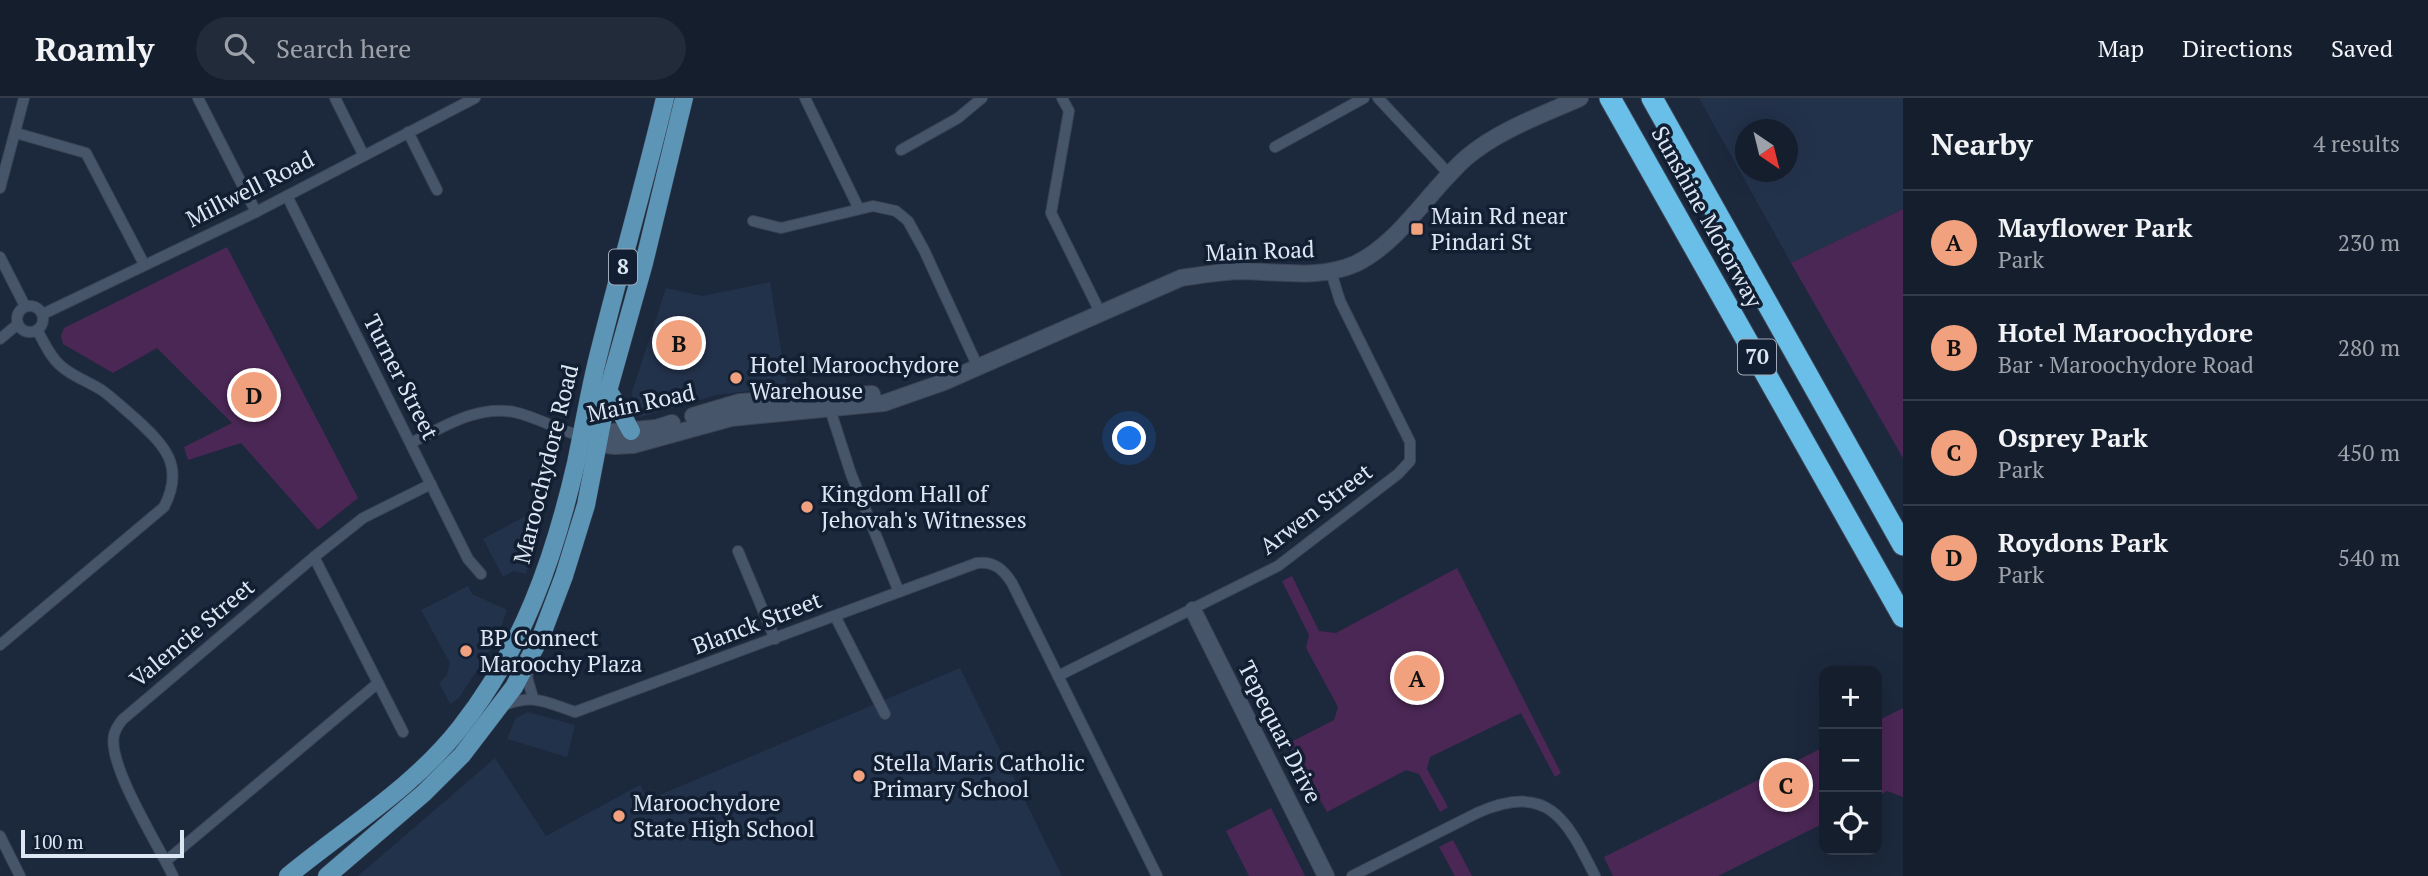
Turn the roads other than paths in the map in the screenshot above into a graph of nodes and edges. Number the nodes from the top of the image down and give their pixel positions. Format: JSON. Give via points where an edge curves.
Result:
{"nodes":[{"id":1,"x":24,"y":98,"type":"edge"},
{"id":2,"x":198,"y":98,"type":"edge"},
{"id":3,"x":335,"y":98,"type":"edge"},
{"id":4,"x":475,"y":98,"type":"edge"},
{"id":5,"x":665,"y":98,"type":"edge"},
{"id":6,"x":684,"y":98,"type":"edge"},
{"id":7,"x":805,"y":98,"type":"edge"},
{"id":8,"x":982,"y":98,"type":"edge"},
{"id":9,"x":1062,"y":98,"type":"edge"},
{"id":10,"x":1364,"y":98,"type":"edge"},
{"id":11,"x":1378,"y":98,"type":"edge"},
{"id":12,"x":1580,"y":98,"type":"edge"},
{"id":13,"x":1611,"y":98,"type":"edge"},
{"id":14,"x":1652,"y":98,"type":"edge"},
{"id":15,"x":408,"y":132,"type":"junction"},
{"id":16,"x":16,"y":133,"type":"junction"},
{"id":17,"x":1275,"y":147,"type":"dead end"},
{"id":18,"x":901,"y":150,"type":"dead end"},
{"id":19,"x":363,"y":154,"type":"junction"},
{"id":20,"x":1450,"y":175,"type":"junction"},
{"id":21,"x":0,"y":188,"type":"edge"},
{"id":22,"x":437,"y":190,"type":"dead end"},
{"id":23,"x":287,"y":196,"type":"junction"},
{"id":24,"x":859,"y":209,"type":"junction"},
{"id":25,"x":256,"y":212,"type":"junction"},
{"id":26,"x":753,"y":221,"type":"dead end"},
{"id":27,"x":0,"y":257,"type":"edge"},
{"id":28,"x":144,"y":264,"type":"junction"},
{"id":29,"x":1331,"y":272,"type":"junction"},
{"id":30,"x":24,"y":306,"type":"junction"},
{"id":31,"x":1100,"y":312,"type":"junction"},
{"id":32,"x":43,"y":314,"type":"junction"},
{"id":33,"x":18,"y":324,"type":"junction"},
{"id":34,"x":37,"y":330,"type":"junction"},
{"id":35,"x":0,"y":339,"type":"edge"},
{"id":36,"x":978,"y":367,"type":"junction"},
{"id":37,"x":608,"y":391,"type":"junction"},
{"id":38,"x":828,"y":403,"type":"junction"},
{"id":39,"x":631,"y":431,"type":"junction"},
{"id":40,"x":581,"y":436,"type":"junction"},
{"id":41,"x":600,"y":438,"type":"junction"},
{"id":42,"x":411,"y":443,"type":"junction"},
{"id":43,"x":431,"y":484,"type":"junction"},
{"id":44,"x":1903,"y":545,"type":"edge"},
{"id":45,"x":738,"y":551,"type":"dead end"},
{"id":46,"x":313,"y":557,"type":"junction"},
{"id":47,"x":481,"y":574,"type":"dead end"},
{"id":48,"x":899,"y":592,"type":"junction"},
{"id":49,"x":1193,"y":610,"type":"junction"},
{"id":50,"x":835,"y":616,"type":"junction"},
{"id":51,"x":1903,"y":617,"type":"edge"},
{"id":52,"x":775,"y":639,"type":"junction"},
{"id":53,"x":0,"y":645,"type":"edge"},
{"id":54,"x":530,"y":657,"type":"junction"},
{"id":55,"x":1058,"y":676,"type":"junction"},
{"id":56,"x":378,"y":682,"type":"junction"},
{"id":57,"x":533,"y":698,"type":"junction"},
{"id":58,"x":500,"y":707,"type":"junction"},
{"id":59,"x":885,"y":714,"type":"dead end"},
{"id":60,"x":403,"y":732,"type":"dead end"},
{"id":61,"x":0,"y":836,"type":"edge"},
{"id":62,"x":166,"y":861,"type":"junction"},
{"id":63,"x":20,"y":876,"type":"edge"},
{"id":64,"x":173,"y":876,"type":"edge"},
{"id":65,"x":288,"y":876,"type":"edge"},
{"id":66,"x":327,"y":876,"type":"edge"},
{"id":67,"x":1157,"y":876,"type":"edge"},
{"id":68,"x":1326,"y":876,"type":"edge"},
{"id":69,"x":1352,"y":876,"type":"edge"},
{"id":70,"x":1595,"y":876,"type":"edge"}],
"edges":[{"from":1,"to":16,"type":"street"},
{"from":2,"to":25,"type":"street"},
{"from":3,"to":19,"type":"street"},
{"from":4,"to":15,"type":"street","name":"Millwell Road"},
{"from":5,"to":40,"type":"main road","name":"Maroochydore Road","number":"8"},
{"from":6,"to":37,"type":"main road","name":"Maroochydore Road","number":"8","via":[[645,263]]},
{"from":7,"to":24,"type":"street"},
{"from":8,"to":18,"type":"street","via":[[958,118]]},
{"from":9,"to":31,"type":"street","via":[[1069,111],[1051,213]]},
{"from":10,"to":17,"type":"street"},
{"from":11,"to":20,"type":"street"},
{"from":12,"to":20,"type":"main road","name":"Main Road","via":[[1482,145]]},
{"from":13,"to":51,"type":"highway","name":"Sunshine Motorway","number":"70"},
{"from":14,"to":44,"type":"highway","name":"Sunshine Motorway","number":"70"},
{"from":15,"to":19,"type":"street","name":"Millwell Road"},
{"from":15,"to":22,"type":"street"},
{"from":16,"to":21,"type":"street"},
{"from":16,"to":28,"type":"street","via":[[86,153]]},
{"from":19,"to":23,"type":"street","name":"Millwell Road"},
{"from":20,"to":29,"type":"main road","name":"Main Road","via":[[1378,249]]},
{"from":23,"to":25,"type":"street","name":"Millwell Road"},
{"from":23,"to":42,"type":"street","name":"Turner Street"},
{"from":24,"to":26,"type":"street","via":[[781,228]]},
{"from":24,"to":36,"type":"street","via":[[873,205],[896,211],[908,220]]},
{"from":25,"to":28,"type":"street","name":"Millwell Road"},
{"from":27,"to":30,"type":"street"},
{"from":28,"to":32,"type":"street","name":"Millwell Road"},
{"from":29,"to":31,"type":"main road","name":"Main Road","via":[[1213,272],[1181,278]]},
{"from":29,"to":49,"type":"street","name":"Arwen Street","via":[[1340,302],[1410,442],[1409,461],[1278,566]]},
{"from":30,"to":32,"type":"street","via":[[35,306]]},
{"from":30,"to":33,"type":"street"},
{"from":31,"to":36,"type":"main road","name":"Main Road"},
{"from":32,"to":34,"type":"street"},
{"from":33,"to":34,"type":"street","via":[[26,331]]},
{"from":33,"to":35,"type":"street"},
{"from":34,"to":53,"type":"street","via":[[61,367],[104,392],[159,440],[173,478],[164,507]]},
{"from":36,"to":38,"type":"main road","name":"Main Road","via":[[884,402]]},
{"from":37,"to":39,"type":"main road"},
{"from":37,"to":41,"type":"main road","name":"Maroochydore Road","number":"8"},
{"from":38,"to":39,"type":"main road","name":"Main Road","via":[[740,402],[656,428]]},
{"from":38,"to":41,"type":"main road","name":"Main Road","via":[[698,425],[640,443],[615,446]]},
{"from":38,"to":48,"type":"street"},
{"from":39,"to":41,"type":"main road","name":"Main Road"},
{"from":40,"to":41,"type":"main road","name":"Main Road"},
{"from":40,"to":42,"type":"street","via":[[515,413],[492,411],[469,416]]},
{"from":40,"to":65,"type":"main road","name":"Maroochydore Road","number":"8","via":[[541,584],[518,639],[491,685],[459,729],[408,782]]},
{"from":41,"to":54,"type":"main road","name":"Maroochydore Road","number":"8","via":[[575,541]]},
{"from":42,"to":43,"type":"street","name":"Turner Street"},
{"from":43,"to":46,"type":"street","name":"Valencie Street","via":[[363,518]]},
{"from":43,"to":47,"type":"street","name":"Turner Street","via":[[468,558]]},
{"from":45,"to":52,"type":"street"},
{"from":46,"to":56,"type":"street"},
{"from":46,"to":62,"type":"street","name":"Valencie Street","via":[[122,720],[114,734],[114,752],[132,798]]},
{"from":48,"to":50,"type":"street","name":"Blanck Street"},
{"from":48,"to":55,"type":"street","name":"Blanck Street","via":[[977,563],[995,564],[1012,583]]},
{"from":49,"to":55,"type":"street","name":"Arwen Street"},
{"from":49,"to":68,"type":"main road","name":"Tepequar Drive"},
{"from":50,"to":52,"type":"street","name":"Blanck Street"},
{"from":50,"to":59,"type":"street"},
{"from":52,"to":57,"type":"street","name":"Blanck Street","via":[[575,712]]},
{"from":54,"to":57,"type":"street","via":[[527,677]]},
{"from":54,"to":58,"type":"main road","name":"Maroochydore Road","number":"8"},
{"from":55,"to":67,"type":"street"},
{"from":56,"to":60,"type":"street"},
{"from":56,"to":62,"type":"street"},
{"from":57,"to":58,"type":"street"},
{"from":58,"to":66,"type":"main road","name":"Maroochydore Road","number":"8","via":[[443,776]]},
{"from":61,"to":63,"type":"street"},
{"from":62,"to":64,"type":"street","name":"Valencie Street"},
{"from":69,"to":70,"type":"street","via":[[1477,813],[1517,801],[1549,809],[1564,821]]}]}
